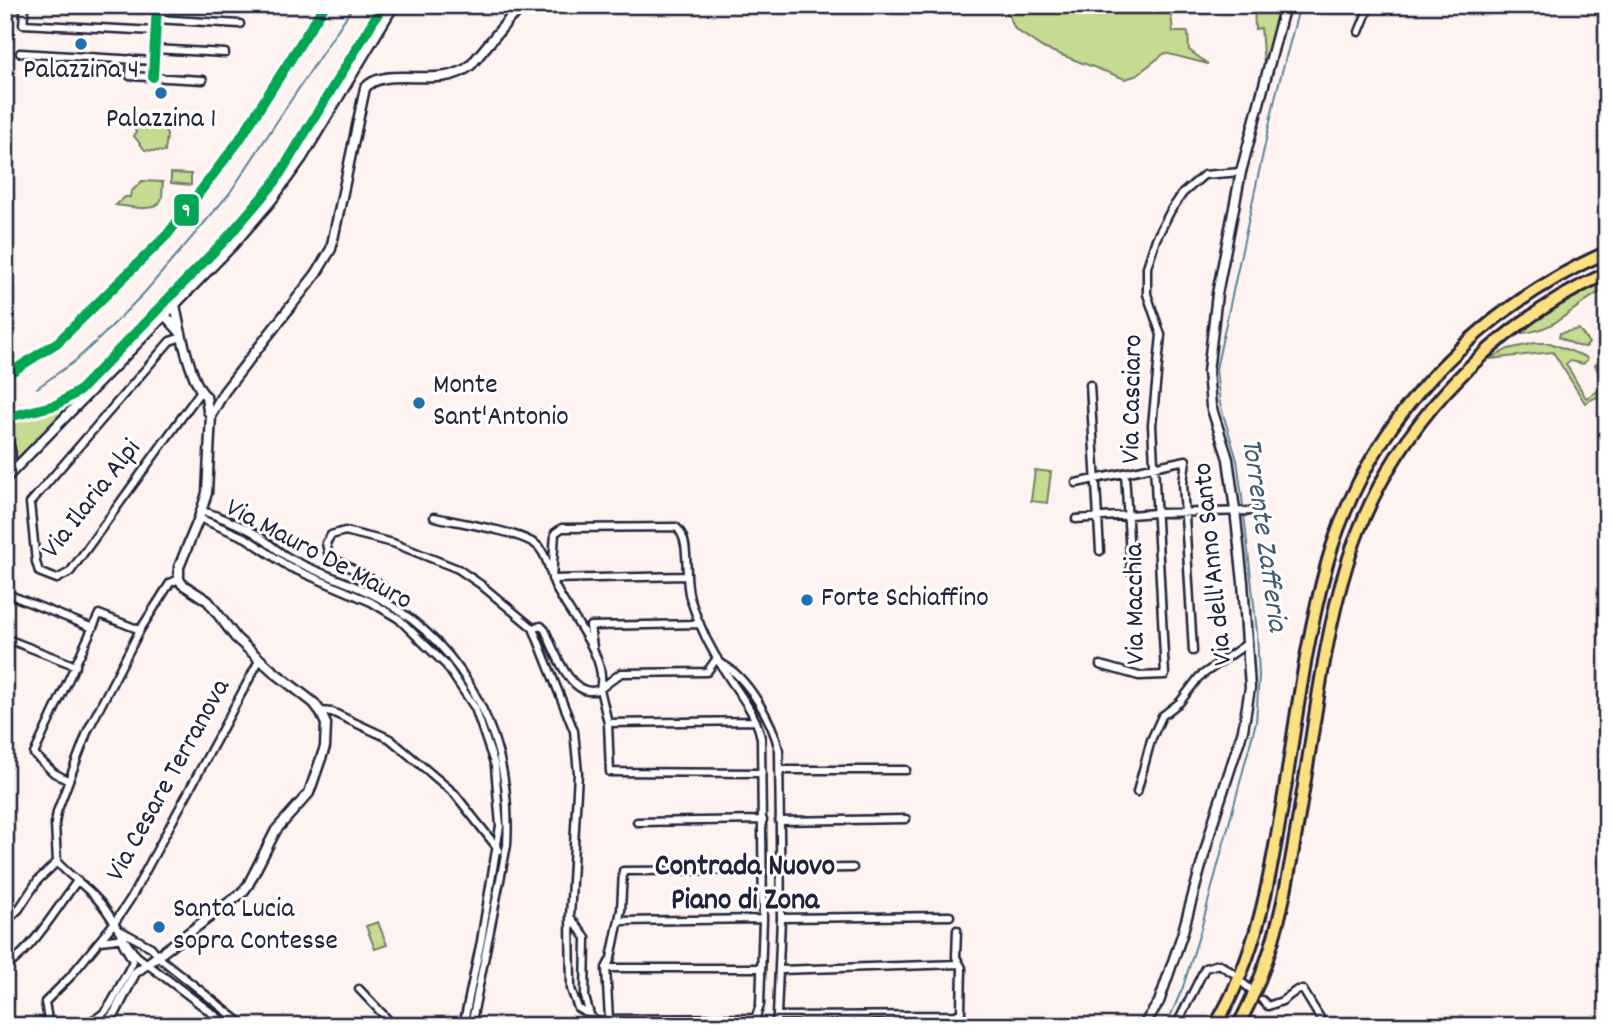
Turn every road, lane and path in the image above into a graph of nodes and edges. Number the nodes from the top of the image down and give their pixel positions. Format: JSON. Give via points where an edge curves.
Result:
{"nodes":[{"id":1,"x":25,"y":5,"type":"edge"},
{"id":2,"x":93,"y":5,"type":"edge"},
{"id":3,"x":325,"y":5,"type":"edge"},
{"id":4,"x":383,"y":5,"type":"edge"},
{"id":5,"x":394,"y":5,"type":"edge"},
{"id":6,"x":529,"y":5,"type":"edge"},
{"id":7,"x":1285,"y":5,"type":"edge"},
{"id":8,"x":1370,"y":5,"type":"edge"},
{"id":9,"x":129,"y":7,"type":"edge"},
{"id":10,"x":156,"y":7,"type":"edge"},
{"id":11,"x":156,"y":19,"type":"junction"},
{"id":12,"x":240,"y":24,"type":"dead end"},
{"id":13,"x":155,"y":31,"type":"junction"},
{"id":14,"x":1359,"y":32,"type":"dead end"},
{"id":15,"x":154,"y":49,"type":"junction"},
{"id":16,"x":20,"y":53,"type":"dead end"},
{"id":17,"x":225,"y":53,"type":"dead end"},
{"id":18,"x":131,"y":59,"type":"junction"},
{"id":19,"x":154,"y":61,"type":"junction"},
{"id":20,"x":153,"y":77,"type":"junction"},
{"id":21,"x":202,"y":80,"type":"dead end"},
{"id":22,"x":1241,"y":172,"type":"junction"},
{"id":23,"x":1607,"y":252,"type":"edge"},
{"id":24,"x":1607,"y":273,"type":"edge"},
{"id":25,"x":176,"y":304,"type":"junction"},
{"id":26,"x":162,"y":312,"type":"junction"},
{"id":27,"x":181,"y":335,"type":"junction"},
{"id":28,"x":5,"y":376,"type":"edge"},
{"id":29,"x":1090,"y":385,"type":"dead end"},
{"id":30,"x":200,"y":392,"type":"junction"},
{"id":31,"x":211,"y":415,"type":"junction"},
{"id":32,"x":5,"y":418,"type":"edge"},
{"id":33,"x":5,"y":438,"type":"edge"},
{"id":34,"x":1154,"y":466,"type":"junction"},
{"id":35,"x":1125,"y":473,"type":"junction"},
{"id":36,"x":5,"y":477,"type":"edge"},
{"id":37,"x":1095,"y":479,"type":"junction"},
{"id":38,"x":1076,"y":483,"type":"dead end"},
{"id":39,"x":1236,"y":510,"type":"junction"},
{"id":40,"x":1253,"y":511,"type":"dead end"},
{"id":41,"x":1185,"y":512,"type":"junction"},
{"id":42,"x":1156,"y":513,"type":"junction"},
{"id":43,"x":201,"y":515,"type":"junction"},
{"id":44,"x":1127,"y":516,"type":"junction"},
{"id":45,"x":434,"y":517,"type":"dead end"},
{"id":46,"x":1097,"y":517,"type":"junction"},
{"id":47,"x":1076,"y":519,"type":"dead end"},
{"id":48,"x":1100,"y":551,"type":"dead end"},
{"id":49,"x":1131,"y":572,"type":"dead end"},
{"id":50,"x":685,"y":576,"type":"junction"},
{"id":51,"x":179,"y":579,"type":"junction"},
{"id":52,"x":552,"y":579,"type":"junction"},
{"id":53,"x":5,"y":597,"type":"edge"},
{"id":54,"x":382,"y":599,"type":"junction"},
{"id":55,"x":700,"y":624,"type":"junction"},
{"id":56,"x":93,"y":628,"type":"junction"},
{"id":57,"x":533,"y":628,"type":"junction"},
{"id":58,"x":140,"y":630,"type":"junction"},
{"id":59,"x":5,"y":638,"type":"edge"},
{"id":60,"x":1248,"y":643,"type":"junction"},
{"id":61,"x":1193,"y":652,"type":"dead end"},
{"id":62,"x":594,"y":653,"type":"junction"},
{"id":63,"x":260,"y":659,"type":"junction"},
{"id":64,"x":719,"y":661,"type":"junction"},
{"id":65,"x":1100,"y":665,"type":"dead end"},
{"id":66,"x":76,"y":666,"type":"junction"},
{"id":67,"x":600,"y":689,"type":"junction"},
{"id":68,"x":320,"y":711,"type":"junction"},
{"id":69,"x":756,"y":721,"type":"junction"},
{"id":70,"x":608,"y":723,"type":"junction"},
{"id":71,"x":779,"y":770,"type":"junction"},
{"id":72,"x":906,"y":770,"type":"dead end"},
{"id":73,"x":762,"y":773,"type":"junction"},
{"id":74,"x":67,"y":780,"type":"dead end"},
{"id":75,"x":1137,"y":792,"type":"dead end"},
{"id":76,"x":906,"y":819,"type":"dead end"},
{"id":77,"x":763,"y":820,"type":"junction"},
{"id":78,"x":779,"y":821,"type":"junction"},
{"id":79,"x":637,"y":822,"type":"dead end"},
{"id":80,"x":498,"y":849,"type":"junction"},
{"id":81,"x":506,"y":851,"type":"junction"},
{"id":82,"x":57,"y":862,"type":"junction"},
{"id":83,"x":853,"y":868,"type":"dead end"},
{"id":84,"x":781,"y":869,"type":"junction"},
{"id":85,"x":763,"y":870,"type":"junction"},
{"id":86,"x":77,"y":881,"type":"junction"},
{"id":87,"x":950,"y":916,"type":"dead end"},
{"id":88,"x":570,"y":917,"type":"junction"},
{"id":89,"x":781,"y":918,"type":"junction"},
{"id":90,"x":763,"y":919,"type":"junction"},
{"id":91,"x":619,"y":921,"type":"junction"},
{"id":92,"x":115,"y":922,"type":"junction"},
{"id":93,"x":5,"y":923,"type":"edge"},
{"id":94,"x":957,"y":930,"type":"dead end"},
{"id":95,"x":122,"y":936,"type":"junction"},
{"id":96,"x":99,"y":941,"type":"junction"},
{"id":97,"x":157,"y":954,"type":"junction"},
{"id":98,"x":147,"y":962,"type":"junction"},
{"id":99,"x":959,"y":964,"type":"junction"},
{"id":100,"x":5,"y":968,"type":"edge"},
{"id":101,"x":606,"y":968,"type":"junction"},
{"id":102,"x":760,"y":968,"type":"junction"},
{"id":103,"x":780,"y":970,"type":"junction"},
{"id":104,"x":1233,"y":974,"type":"dead end"},
{"id":105,"x":359,"y":989,"type":"dead end"},
{"id":106,"x":1262,"y":1000,"type":"dead end"},
{"id":107,"x":590,"y":1015,"type":"junction"},
{"id":108,"x":777,"y":1016,"type":"junction"},
{"id":109,"x":756,"y":1018,"type":"junction"},
{"id":110,"x":464,"y":1025,"type":"edge"},
{"id":111,"x":49,"y":1026,"type":"edge"},
{"id":112,"x":74,"y":1026,"type":"edge"},
{"id":113,"x":104,"y":1026,"type":"edge"},
{"id":114,"x":229,"y":1026,"type":"edge"},
{"id":115,"x":245,"y":1026,"type":"edge"},
{"id":116,"x":394,"y":1026,"type":"edge"},
{"id":117,"x":598,"y":1026,"type":"edge"},
{"id":118,"x":753,"y":1026,"type":"edge"},
{"id":119,"x":774,"y":1026,"type":"edge"},
{"id":120,"x":1143,"y":1026,"type":"edge"},
{"id":121,"x":1176,"y":1026,"type":"edge"},
{"id":122,"x":1215,"y":1026,"type":"edge"},
{"id":123,"x":1238,"y":1026,"type":"edge"},
{"id":124,"x":1325,"y":1026,"type":"edge"}],
"edges":[{"from":1,"to":13,"type":"street","via":[[23,24]]},
{"from":2,"to":9,"type":"street"},
{"from":3,"to":28,"type":"street","via":[[238,142],[167,235],[58,342]]},
{"from":4,"to":26,"type":"street","via":[[275,182]]},
{"from":5,"to":25,"type":"street","via":[[282,187]]},
{"from":6,"to":31,"type":"street","via":[[514,13],[462,71],[445,77],[379,79],[365,88],[331,249]]},
{"from":7,"to":22,"type":"street","name":"Via dell'Anno Santo"},
{"from":8,"to":14,"type":"street"},
{"from":9,"to":10,"type":"street"},
{"from":10,"to":11,"type":"street"},
{"from":11,"to":12,"type":"street"},
{"from":11,"to":13,"type":"street"},
{"from":13,"to":15,"type":"street"},
{"from":15,"to":17,"type":"street"},
{"from":15,"to":19,"type":"street"},
{"from":16,"to":18,"type":"street"},
{"from":18,"to":19,"type":"street"},
{"from":18,"to":20,"type":"street","via":[[130,76]]},
{"from":19,"to":20,"type":"street"},
{"from":20,"to":21,"type":"street"},
{"from":22,"to":34,"type":"street","name":"Via Casciaro","via":[[1209,173],[1194,182],[1171,209],[1149,260],[1147,294],[1161,338],[1153,417]]},
{"from":22,"to":39,"type":"street","name":"Via dell'Anno Santo","via":[[1217,295],[1208,372],[1211,406],[1228,459]]},
{"from":23,"to":122,"type":"highway","via":[[1541,285],[1472,337],[1404,410],[1364,473],[1334,541],[1317,604],[1259,923],[1242,973]]},
{"from":24,"to":123,"type":"highway","via":[[1532,314],[1467,370],[1420,421],[1368,508],[1335,608],[1279,926]]},
{"from":25,"to":26,"type":"street"},
{"from":25,"to":27,"type":"street"},
{"from":26,"to":27,"type":"street"},
{"from":26,"to":32,"type":"street","via":[[71,397]]},
{"from":26,"to":36,"type":"street"},
{"from":27,"to":30,"type":"street"},
{"from":27,"to":30,"type":"street","name":"Via Ilaria Alpi","via":[[170,341],[30,503],[39,572],[57,579],[69,572]]},
{"from":29,"to":37,"type":"street"},
{"from":30,"to":31,"type":"street","via":[[206,396]]},
{"from":31,"to":43,"type":"street","via":[[208,484]]},
{"from":33,"to":36,"type":"street","via":[[12,459]]},
{"from":34,"to":35,"type":"street"},
{"from":34,"to":41,"type":"street","via":[[1186,460]]},
{"from":34,"to":42,"type":"street","name":"Via Casciaro"},
{"from":35,"to":37,"type":"street"},
{"from":35,"to":44,"type":"street"},
{"from":37,"to":38,"type":"street"},
{"from":37,"to":46,"type":"street"},
{"from":39,"to":40,"type":"street"},
{"from":39,"to":41,"type":"street"},
{"from":39,"to":60,"type":"street","name":"Via dell'Anno Santo"},
{"from":41,"to":42,"type":"street"},
{"from":41,"to":61,"type":"street"},
{"from":42,"to":44,"type":"street"},
{"from":42,"to":65,"type":"street","name":"Via Macchia","via":[[1165,675],[1139,677]]},
{"from":43,"to":51,"type":"street","via":[[179,567]]},
{"from":43,"to":54,"type":"street","name":"Via Mauro De Mauro","via":[[249,530],[290,558]]},
{"from":43,"to":80,"type":"street","name":"Via Mauro De Mauro","via":[[289,567],[382,608],[414,631],[446,665],[475,708],[493,758],[500,806]]},
{"from":44,"to":46,"type":"street"},
{"from":44,"to":49,"type":"street"},
{"from":45,"to":52,"type":"street","via":[[536,543]]},
{"from":46,"to":47,"type":"street"},
{"from":46,"to":48,"type":"street"},
{"from":50,"to":52,"type":"street"},
{"from":50,"to":52,"type":"street","via":[[686,541],[676,527],[562,528],[555,533]]},
{"from":50,"to":55,"type":"street"},
{"from":51,"to":58,"type":"street","via":[[170,583]]},
{"from":51,"to":63,"type":"street","via":[[208,601]]},
{"from":52,"to":62,"type":"street"},
{"from":53,"to":56,"type":"street","via":[[10,595]]},
{"from":54,"to":57,"type":"street","via":[[383,587],[329,556],[326,543],[331,535],[345,531],[393,543],[458,569]]},
{"from":54,"to":81,"type":"street","name":"Via Mauro De Mauro","via":[[448,654],[483,708],[504,774],[509,818]]},
{"from":55,"to":62,"type":"street","via":[[590,626]]},
{"from":55,"to":64,"type":"street"},
{"from":56,"to":58,"type":"street","via":[[99,614]]},
{"from":56,"to":66,"type":"street"},
{"from":57,"to":67,"type":"street","via":[[545,630],[567,676],[583,689]]},
{"from":57,"to":88,"type":"street","via":[[575,740],[578,773]]},
{"from":58,"to":82,"type":"street","via":[[88,730],[57,812]]},
{"from":59,"to":66,"type":"street"},
{"from":60,"to":75,"type":"street","via":[[1199,677],[1162,716]]},
{"from":60,"to":120,"type":"street","name":"Via dell'Anno Santo","via":[[1250,688],[1243,730],[1176,955],[1159,1002]]},
{"from":62,"to":67,"type":"street"},
{"from":63,"to":68,"type":"street"},
{"from":63,"to":92,"type":"street","name":"Via Cesare Terranova"},
{"from":64,"to":67,"type":"street","via":[[707,672],[621,674]]},
{"from":64,"to":69,"type":"street"},
{"from":64,"to":71,"type":"street","via":[[735,673],[765,713],[776,738]]},
{"from":66,"to":74,"type":"street","via":[[34,754]]},
{"from":67,"to":70,"type":"street"},
{"from":68,"to":80,"type":"street","via":[[332,712],[390,739],[454,793]]},
{"from":68,"to":97,"type":"street","via":[[326,724],[325,747],[305,801],[276,830],[243,892]]},
{"from":69,"to":70,"type":"street"},
{"from":69,"to":73,"type":"street"},
{"from":70,"to":73,"type":"street","via":[[610,772]]},
{"from":71,"to":72,"type":"street"},
{"from":71,"to":78,"type":"street"},
{"from":73,"to":77,"type":"street"},
{"from":76,"to":78,"type":"street"},
{"from":77,"to":79,"type":"street"},
{"from":77,"to":85,"type":"street"},
{"from":78,"to":84,"type":"street"},
{"from":80,"to":81,"type":"street"},
{"from":80,"to":110,"type":"street","name":"Via Mauro De Mauro"},
{"from":81,"to":110,"type":"street","name":"Via Mauro De Mauro"},
{"from":82,"to":86,"type":"street"},
{"from":82,"to":93,"type":"street"},
{"from":83,"to":84,"type":"street"},
{"from":84,"to":89,"type":"street"},
{"from":85,"to":90,"type":"street"},
{"from":85,"to":91,"type":"street","via":[[623,872]]},
{"from":86,"to":92,"type":"street"},
{"from":86,"to":100,"type":"street","via":[[19,958]]},
{"from":87,"to":89,"type":"street"},
{"from":88,"to":107,"type":"street","via":[[586,938],[585,997]]},
{"from":88,"to":107,"type":"street","via":[[572,999]]},
{"from":89,"to":103,"type":"street"},
{"from":90,"to":91,"type":"street"},
{"from":90,"to":102,"type":"street"},
{"from":91,"to":101,"type":"street"},
{"from":92,"to":95,"type":"street"},
{"from":92,"to":96,"type":"street","name":"Via Cesare Terranova"},
{"from":94,"to":99,"type":"street"},
{"from":95,"to":96,"type":"street"},
{"from":95,"to":97,"type":"street"},
{"from":95,"to":98,"type":"street"},
{"from":95,"to":112,"type":"street","via":[[133,961],[117,994],[100,1017]]},
{"from":96,"to":111,"type":"street","name":"Via Cesare Terranova","via":[[45,1002]]},
{"from":97,"to":98,"type":"street"},
{"from":97,"to":115,"type":"street"},
{"from":98,"to":113,"type":"street","via":[[135,973]]},
{"from":98,"to":114,"type":"street"},
{"from":99,"to":103,"type":"street"},
{"from":99,"to":108,"type":"street","via":[[962,1007],[956,1015]]},
{"from":101,"to":102,"type":"street"},
{"from":101,"to":109,"type":"street","via":[[609,1019]]},
{"from":102,"to":109,"type":"street"},
{"from":103,"to":108,"type":"street"},
{"from":104,"to":121,"type":"street","via":[[1219,964],[1205,968]]},
{"from":105,"to":116,"type":"street"},
{"from":106,"to":124,"type":"street","via":[[1268,1006],[1303,990]]},
{"from":107,"to":117,"type":"street"},
{"from":108,"to":119,"type":"street"},
{"from":109,"to":118,"type":"street"}]}
